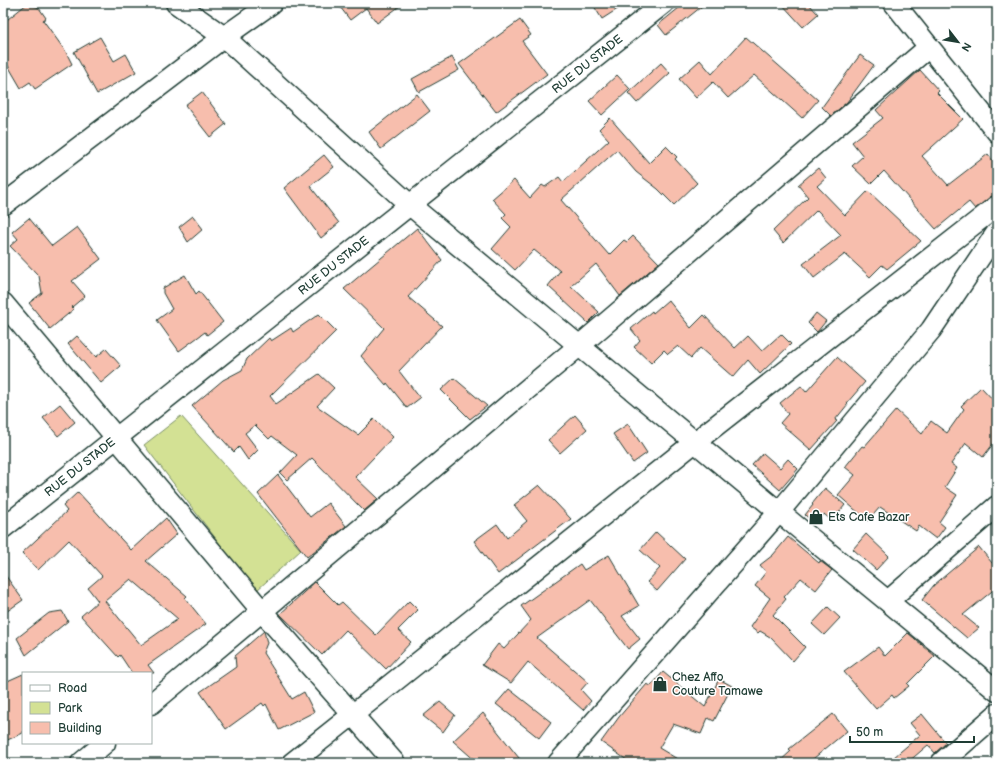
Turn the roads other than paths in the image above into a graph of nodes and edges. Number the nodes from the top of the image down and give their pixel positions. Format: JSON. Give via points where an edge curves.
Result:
{"nodes":[{"id":1,"x":176,"y":3,"type":"edge"},
{"id":2,"x":272,"y":3,"type":"edge"},
{"id":3,"x":664,"y":3,"type":"edge"},
{"id":4,"x":894,"y":3,"type":"edge"},
{"id":5,"x":224,"y":37,"type":"junction"},
{"id":6,"x":929,"y":47,"type":"junction"},
{"id":7,"x":997,"y":132,"type":"edge"},
{"id":8,"x":3,"y":205,"type":"edge"},
{"id":9,"x":410,"y":205,"type":"junction"},
{"id":10,"x":997,"y":206,"type":"edge"},
{"id":11,"x":997,"y":232,"type":"edge"},
{"id":12,"x":3,"y":303,"type":"edge"},
{"id":13,"x":579,"y":346,"type":"junction"},
{"id":14,"x":116,"y":438,"type":"junction"},
{"id":15,"x":695,"y":442,"type":"junction"},
{"id":16,"x":997,"y":506,"type":"edge"},
{"id":17,"x":778,"y":512,"type":"junction"},
{"id":18,"x":3,"y":528,"type":"edge"},
{"id":19,"x":888,"y":601,"type":"junction"},
{"id":20,"x":261,"y":610,"type":"junction"},
{"id":21,"x":997,"y":691,"type":"edge"},
{"id":22,"x":152,"y":703,"type":"edge"},
{"id":23,"x":997,"y":714,"type":"edge"},
{"id":24,"x":352,"y":715,"type":"junction"},
{"id":25,"x":104,"y":744,"type":"edge"},
{"id":26,"x":81,"y":763,"type":"edge"},
{"id":27,"x":292,"y":763,"type":"edge"},
{"id":28,"x":395,"y":763,"type":"edge"},
{"id":29,"x":558,"y":763,"type":"edge"},
{"id":30,"x":941,"y":763,"type":"edge"}],
"edges":[{"from":1,"to":5,"type":"street"},
{"from":2,"to":5,"type":"street"},
{"from":3,"to":9,"type":"street","name":"RUE DU STADE"},
{"from":4,"to":6,"type":"street"},
{"from":5,"to":8,"type":"street"},
{"from":5,"to":9,"type":"street"},
{"from":6,"to":7,"type":"street"},
{"from":6,"to":13,"type":"street"},
{"from":9,"to":13,"type":"street"},
{"from":9,"to":14,"type":"street","name":"RUE DU STADE"},
{"from":10,"to":15,"type":"street"},
{"from":11,"to":17,"type":"street","via":[[931,330]]},
{"from":12,"to":14,"type":"street"},
{"from":13,"to":15,"type":"street"},
{"from":13,"to":20,"type":"street"},
{"from":14,"to":18,"type":"street","name":"RUE DU STADE"},
{"from":14,"to":20,"type":"street"},
{"from":15,"to":17,"type":"street"},
{"from":15,"to":24,"type":"street"},
{"from":16,"to":19,"type":"street"},
{"from":17,"to":19,"type":"street"},
{"from":17,"to":29,"type":"street"},
{"from":19,"to":21,"type":"street"},
{"from":20,"to":22,"type":"street"},
{"from":20,"to":24,"type":"street"},
{"from":23,"to":30,"type":"street"},
{"from":24,"to":27,"type":"street"},
{"from":24,"to":28,"type":"street"},
{"from":25,"to":26,"type":"street"}]}
